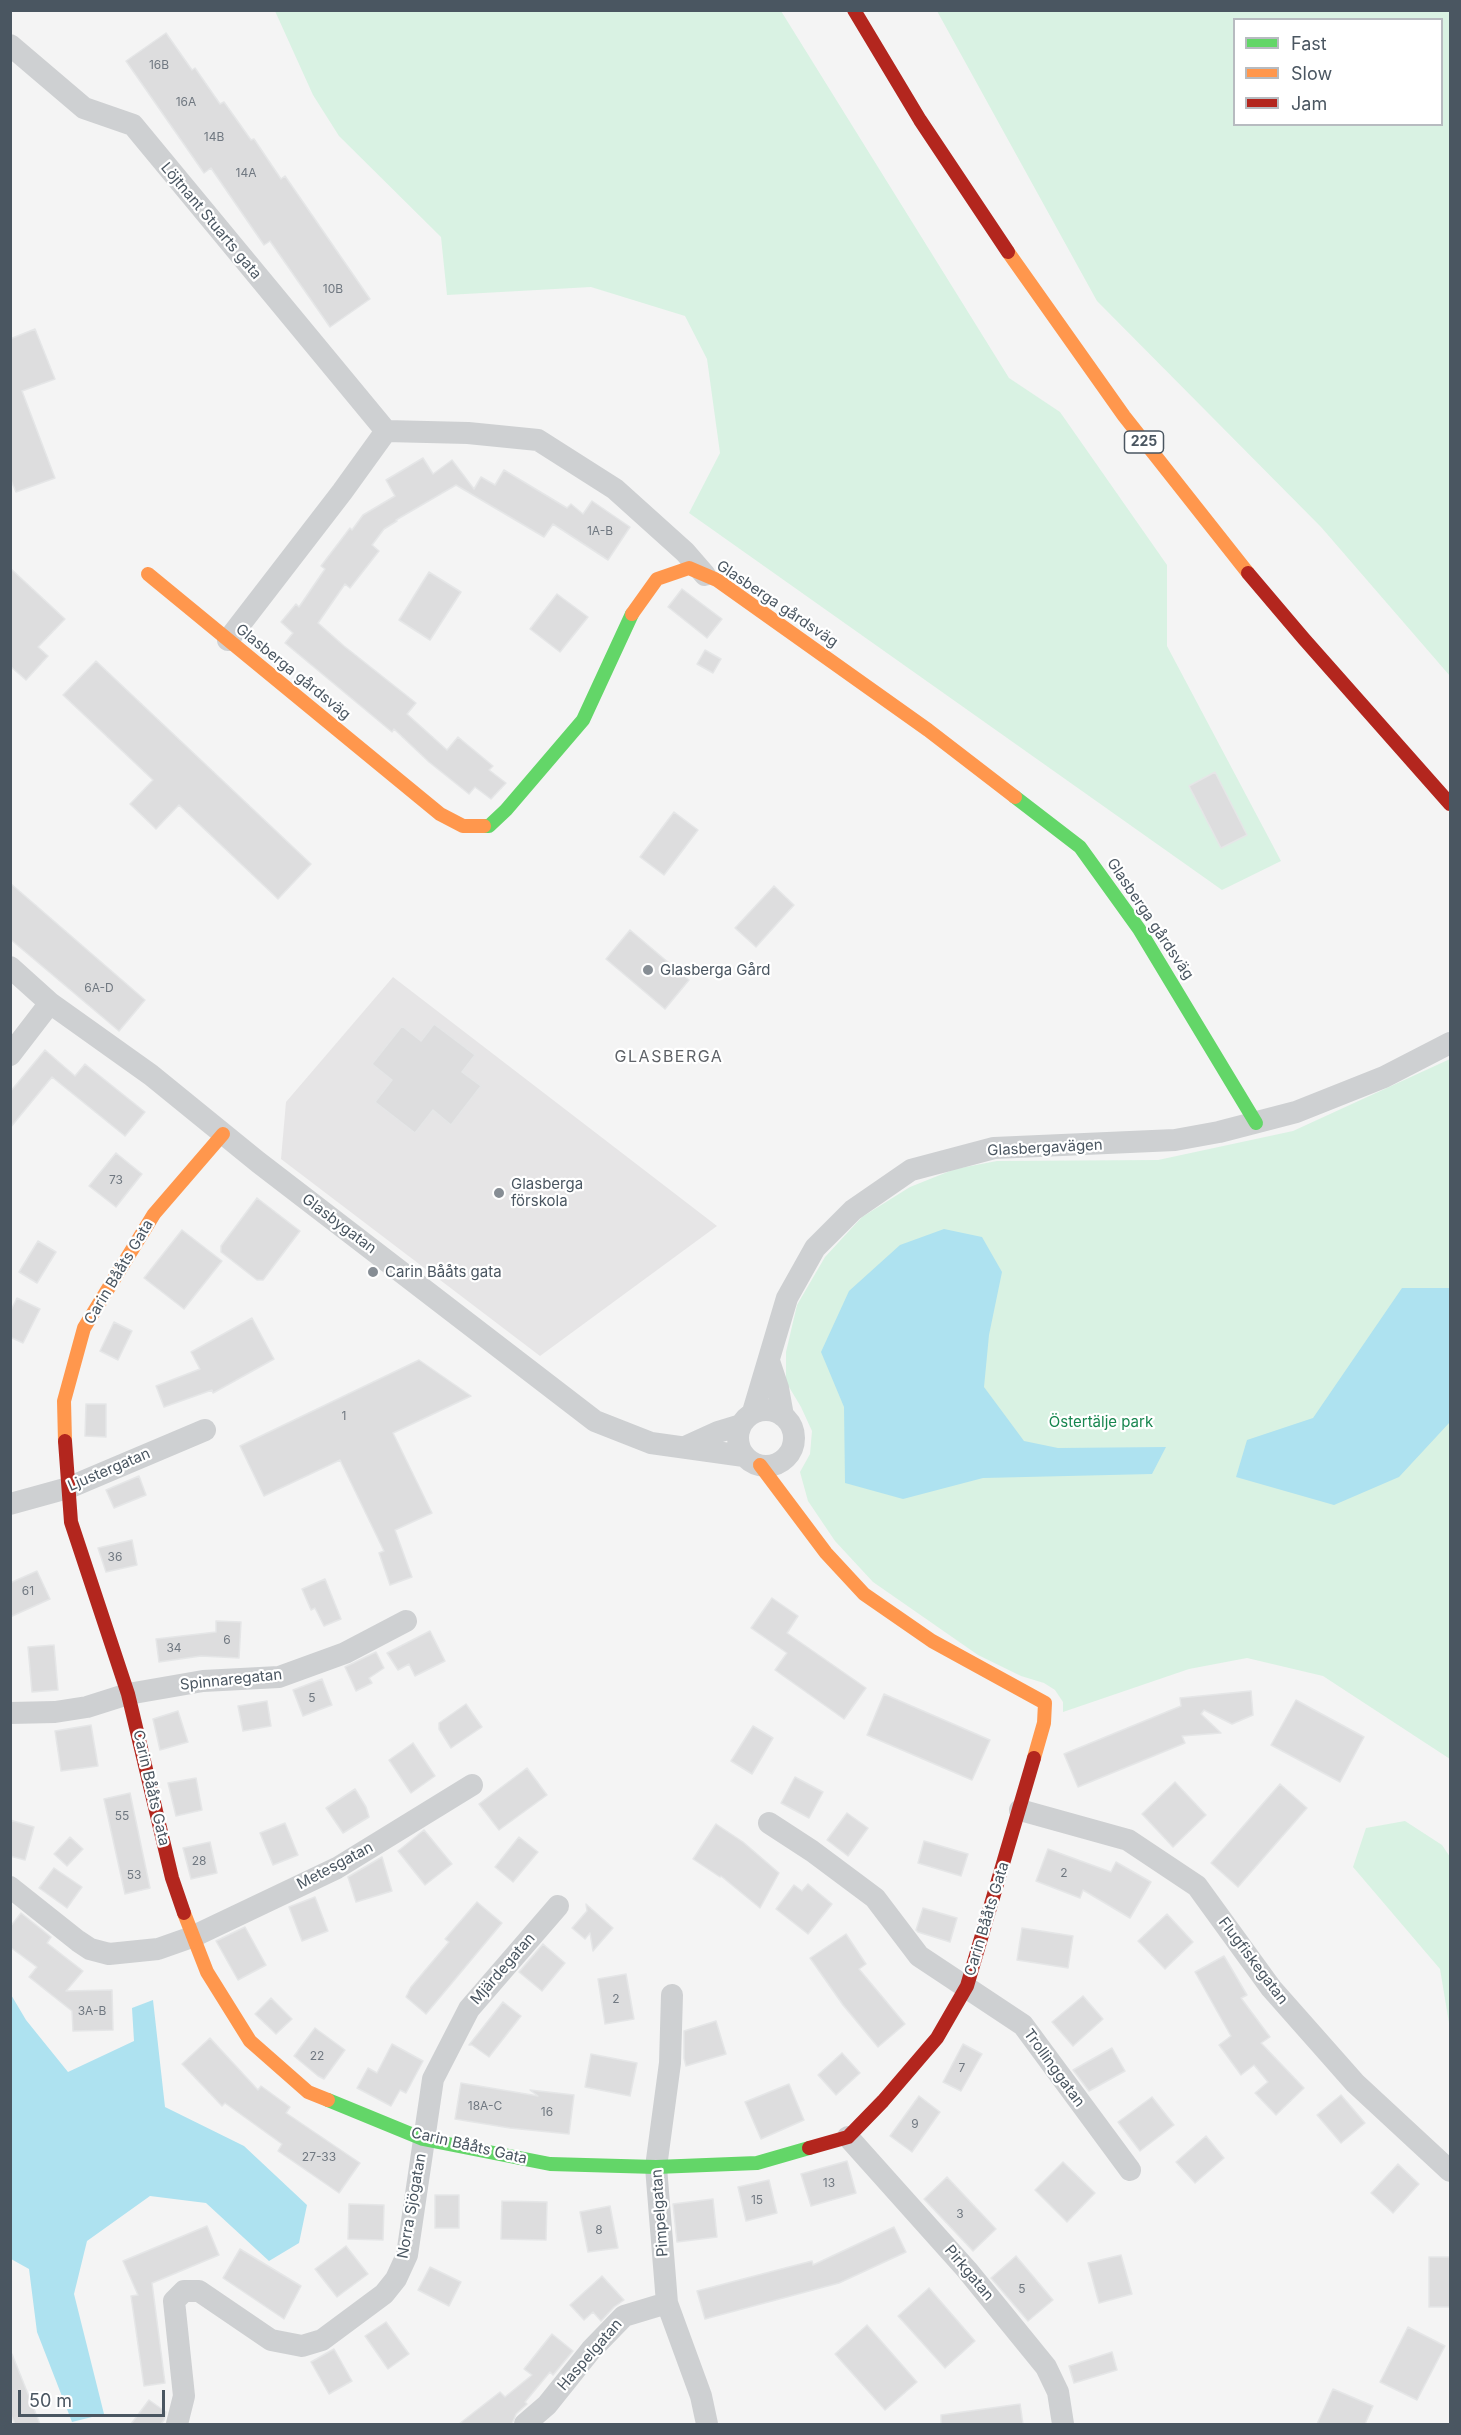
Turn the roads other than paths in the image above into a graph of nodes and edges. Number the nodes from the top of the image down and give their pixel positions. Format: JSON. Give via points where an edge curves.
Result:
{"nodes":[{"id":1,"x":854,"y":10,"type":"edge"},
{"id":2,"x":10,"y":45,"type":"edge"},
{"id":3,"x":386,"y":431,"type":"junction"},
{"id":4,"x":148,"y":574,"type":"dead end"},
{"id":5,"x":705,"y":575,"type":"junction"},
{"id":6,"x":228,"y":640,"type":"junction"},
{"id":7,"x":1397,"y":742,"type":"junction"},
{"id":8,"x":1450,"y":790,"type":"edge"},
{"id":9,"x":1450,"y":804,"type":"edge"},
{"id":10,"x":10,"y":967,"type":"edge"},
{"id":11,"x":50,"y":1003,"type":"junction"},
{"id":12,"x":1450,"y":1030,"type":"edge"},
{"id":13,"x":1450,"y":1043,"type":"edge"},
{"id":14,"x":10,"y":1055,"type":"edge"},
{"id":15,"x":1415,"y":1060,"type":"junction"},
{"id":16,"x":1256,"y":1123,"type":"junction"},
{"id":17,"x":223,"y":1134,"type":"junction"},
{"id":18,"x":769,"y":1361,"type":"junction"},
{"id":19,"x":783,"y":1416,"type":"junction"},
{"id":20,"x":747,"y":1419,"type":"junction"},
{"id":21,"x":205,"y":1430,"type":"dead end"},
{"id":22,"x":685,"y":1448,"type":"junction"},
{"id":23,"x":787,"y":1455,"type":"junction"},
{"id":24,"x":752,"y":1460,"type":"junction"},
{"id":25,"x":68,"y":1488,"type":"junction"},
{"id":26,"x":10,"y":1504,"type":"edge"},
{"id":27,"x":791,"y":1504,"type":"junction"},
{"id":28,"x":406,"y":1621,"type":"dead end"},
{"id":29,"x":128,"y":1694,"type":"junction"},
{"id":30,"x":10,"y":1713,"type":"edge"},
{"id":31,"x":472,"y":1785,"type":"dead end"},
{"id":32,"x":1020,"y":1810,"type":"junction"},
{"id":33,"x":769,"y":1823,"type":"dead end"},
{"id":34,"x":10,"y":1887,"type":"edge"},
{"id":35,"x":558,"y":1906,"type":"dead end"},
{"id":36,"x":192,"y":1937,"type":"junction"},
{"id":37,"x":967,"y":1986,"type":"junction"},
{"id":38,"x":672,"y":1995,"type":"dead end"},
{"id":39,"x":848,"y":2137,"type":"junction"},
{"id":40,"x":423,"y":2139,"type":"junction"},
{"id":41,"x":656,"y":2167,"type":"junction"},
{"id":42,"x":1130,"y":2170,"type":"dead end"},
{"id":43,"x":1450,"y":2171,"type":"edge"},
{"id":44,"x":667,"y":2304,"type":"junction"},
{"id":45,"x":177,"y":2424,"type":"edge"},
{"id":46,"x":525,"y":2424,"type":"edge"},
{"id":47,"x":707,"y":2424,"type":"edge"},
{"id":48,"x":1063,"y":2424,"type":"edge"}],
"edges":[{"from":1,"to":7,"type":"street","number":"225","via":[[920,120],[1124,416],[1238,561]]},
{"from":2,"to":3,"type":"street","name":"Löjtnant Stuarts gata","via":[[84,108],[133,126]]},
{"from":3,"to":5,"type":"street","via":[[538,440],[615,489],[686,552]]},
{"from":3,"to":6,"type":"street"},
{"from":4,"to":6,"type":"street","name":"Glasberga gårdsväg"},
{"from":5,"to":6,"type":"street","name":"Glasberga gårdsväg","via":[[689,568],[657,579],[628,619],[583,720],[489,826],[463,826],[440,814]]},
{"from":5,"to":16,"type":"street","name":"Glasberga gårdsväg","via":[[928,730],[1080,846],[1152,949]]},
{"from":7,"to":8,"type":"street","number":"225"},
{"from":7,"to":9,"type":"street","number":"225"},
{"from":10,"to":11,"type":"street","name":"Glasbygatan"},
{"from":11,"to":14,"type":"street"},
{"from":11,"to":17,"type":"street","name":"Glasbygatan","via":[[151,1075]]},
{"from":12,"to":15,"type":"street","name":"Glasbergavägen"},
{"from":13,"to":15,"type":"street","name":"Glasbergavägen"},
{"from":15,"to":16,"type":"street","name":"Glasbergavägen","via":[[1335,1097]]},
{"from":16,"to":18,"type":"street","name":"Glasbergavägen","via":[[1175,1140],[994,1148],[911,1170],[853,1210],[815,1248],[787,1298]]},
{"from":17,"to":22,"type":"street","name":"Glasbygatan","via":[[595,1421],[651,1443]]},
{"from":17,"to":25,"type":"street","name":"Carin Bååts Gata","via":[[154,1214],[84,1328],[64,1401]]},
{"from":18,"to":19,"type":"street"},
{"from":18,"to":20,"type":"street","name":"Glasbergavägen"},
{"from":19,"to":20,"type":"street","via":[[769,1410]]},
{"from":19,"to":23,"type":"street","via":[[794,1439]]},
{"from":20,"to":22,"type":"street"},
{"from":20,"to":24,"type":"street","via":[[738,1441]]},
{"from":21,"to":25,"type":"street","name":"Ljustergatan"},
{"from":22,"to":24,"type":"street","name":"Glasbygatan"},
{"from":23,"to":24,"type":"street","via":[[775,1464]]},
{"from":23,"to":27,"type":"street"},
{"from":24,"to":27,"type":"street","name":"Carin Bååts Gata"},
{"from":25,"to":26,"type":"street","name":"Ljustergatan"},
{"from":25,"to":29,"type":"street","name":"Carin Bååts Gata","via":[[71,1522]]},
{"from":27,"to":32,"type":"street","name":"Carin Bååts Gata","via":[[826,1553],[864,1594],[932,1641],[1045,1703],[1044,1723]]},
{"from":28,"to":29,"type":"street","name":"Spinnaregatan","via":[[345,1653],[279,1677],[203,1681]]},
{"from":29,"to":30,"type":"street","name":"Spinnaregatan","via":[[87,1707]]},
{"from":29,"to":36,"type":"street","name":"Carin Bååts Gata","via":[[172,1878]]},
{"from":31,"to":36,"type":"street","name":"Metesgatan","via":[[337,1868]]},
{"from":32,"to":37,"type":"street","name":"Carin Bååts Gata"},
{"from":32,"to":43,"type":"street","name":"Flugfiskegatan","via":[[1128,1840],[1197,1886],[1271,1988],[1355,2083]]},
{"from":33,"to":37,"type":"street","name":"Trollinggatan","via":[[874,1898],[919,1956]]},
{"from":34,"to":36,"type":"street","name":"Metesgatan","via":[[78,1941],[101,1953],[138,1953]]},
{"from":35,"to":40,"type":"street","name":"Mjärdegatan","via":[[469,2009],[433,2079]]},
{"from":36,"to":40,"type":"street","name":"Carin Bååts Gata","via":[[207,1972],[258,2049],[308,2092]]},
{"from":37,"to":39,"type":"street","name":"Carin Bååts Gata","via":[[937,2038]]},
{"from":37,"to":42,"type":"street","name":"Trollinggatan","via":[[1023,2025]]},
{"from":38,"to":41,"type":"street","name":"Pimpelgatan","via":[[670,2063]]},
{"from":39,"to":41,"type":"street","name":"Carin Bååts Gata","via":[[757,2163]]},
{"from":39,"to":48,"type":"street","name":"Pirkgatan","via":[[967,2270],[1046,2367],[1058,2392]]},
{"from":40,"to":41,"type":"street","name":"Carin Bååts Gata","via":[[550,2164]]},
{"from":40,"to":45,"type":"street","name":"Norra Sjögatan","via":[[406,2255],[396,2279],[384,2294],[322,2340],[302,2346],[271,2340],[200,2291],[184,2291],[174,2301],[184,2396]]},
{"from":41,"to":44,"type":"street","name":"Pimpelgatan"},
{"from":44,"to":46,"type":"street","name":"Haspelgatan","via":[[624,2316],[547,2405]]},
{"from":44,"to":47,"type":"street","name":"Pimpelgatan","via":[[701,2396]]}]}
